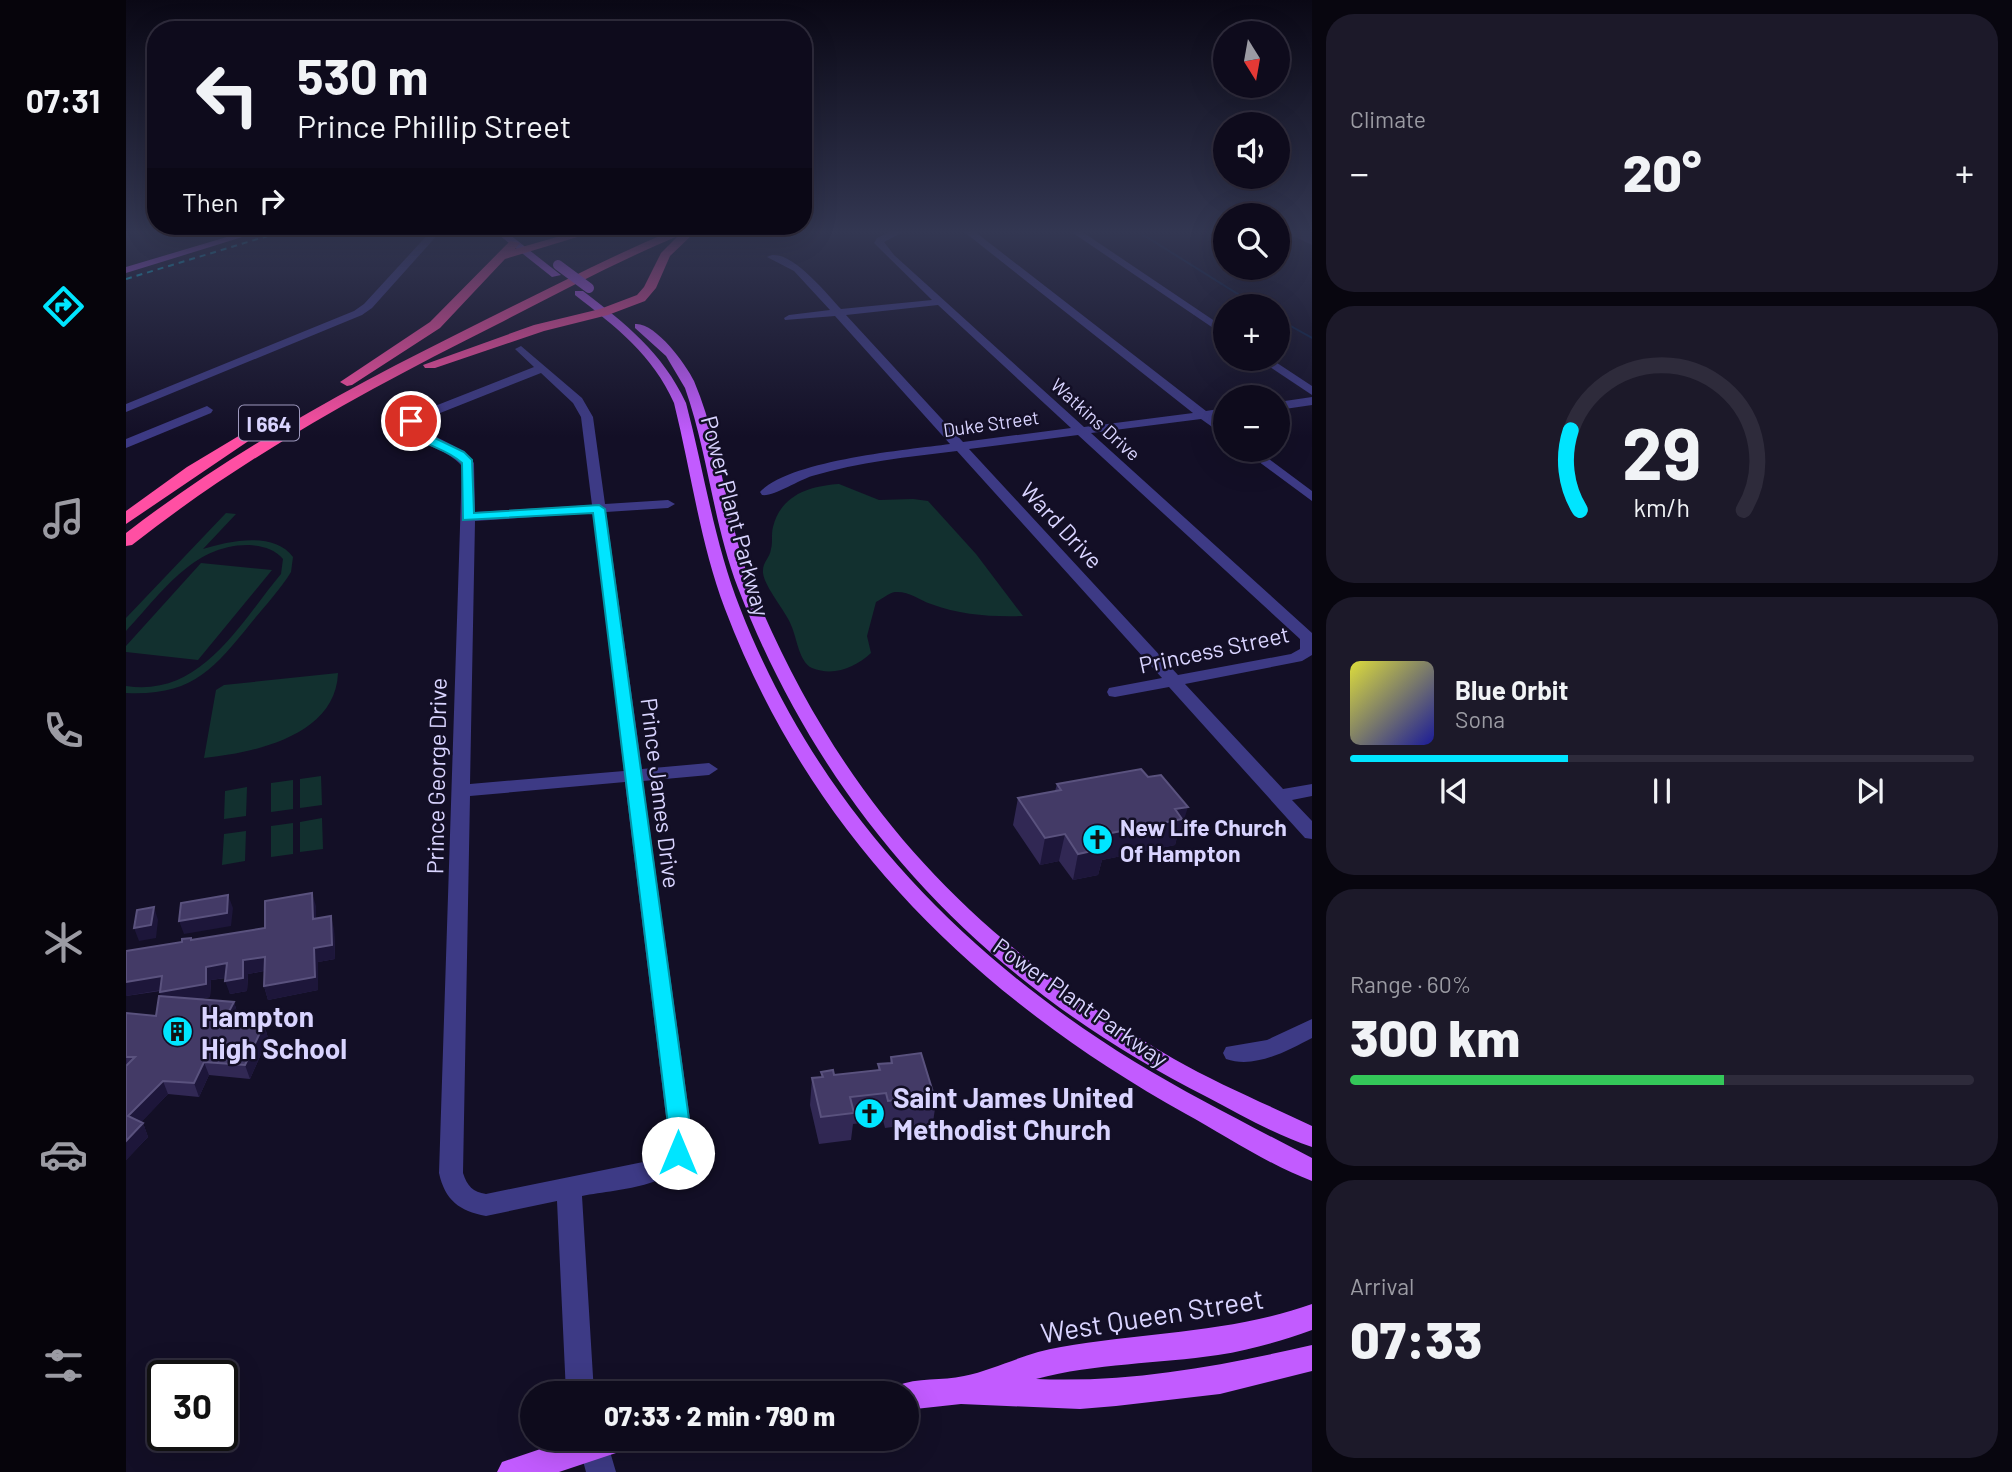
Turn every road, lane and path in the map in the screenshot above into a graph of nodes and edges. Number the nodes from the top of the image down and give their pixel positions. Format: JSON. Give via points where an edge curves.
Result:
{"nodes":[{"id":1,"x":374,"y":300,"type":"edge"},
{"id":2,"x":458,"y":300,"type":"edge"},
{"id":3,"x":514,"y":300,"type":"edge"},
{"id":4,"x":537,"y":300,"type":"edge"},
{"id":5,"x":596,"y":300,"type":"edge"},
{"id":6,"x":632,"y":300,"type":"edge"},
{"id":7,"x":824,"y":300,"type":"edge"},
{"id":8,"x":938,"y":300,"type":"edge"},
{"id":9,"x":1056,"y":300,"type":"edge"},
{"id":10,"x":1176,"y":300,"type":"edge"},
{"id":11,"x":940,"y":302,"type":"junction"},
{"id":12,"x":610,"y":310,"type":"junction"},
{"id":13,"x":835,"y":312,"type":"junction"},
{"id":14,"x":789,"y":318,"type":"dead end"},
{"id":15,"x":1213,"y":325,"type":"edge"},
{"id":16,"x":521,"y":349,"type":"dead end"},
{"id":17,"x":542,"y":368,"type":"junction"},
{"id":18,"x":1282,"y":371,"type":"edge"},
{"id":19,"x":347,"y":382,"type":"junction"},
{"id":20,"x":1312,"y":391,"type":"edge"},
{"id":21,"x":1312,"y":401,"type":"edge"},
{"id":22,"x":331,"y":403,"type":"junction"},
{"id":23,"x":1290,"y":404,"type":"edge"},
{"id":24,"x":126,"y":408,"type":"edge"},
{"id":25,"x":207,"y":410,"type":"dead end"},
{"id":26,"x":1213,"y":414,"type":"edge"},
{"id":27,"x":1203,"y":415,"type":"junction"},
{"id":28,"x":1213,"y":423,"type":"edge"},
{"id":29,"x":1081,"y":430,"type":"junction"},
{"id":30,"x":126,"y":444,"type":"edge"},
{"id":31,"x":958,"y":447,"type":"junction"},
{"id":32,"x":1265,"y":462,"type":"edge"},
{"id":33,"x":767,"y":492,"type":"dead end"},
{"id":34,"x":1312,"y":497,"type":"edge"},
{"id":35,"x":668,"y":504,"type":"dead end"},
{"id":36,"x":599,"y":509,"type":"junction"},
{"id":37,"x":467,"y":517,"type":"junction"},
{"id":38,"x":126,"y":519,"type":"edge"},
{"id":39,"x":126,"y":541,"type":"edge"},
{"id":40,"x":1308,"y":638,"type":"joint"},
{"id":41,"x":1174,"y":680,"type":"junction"},
{"id":42,"x":1115,"y":692,"type":"dead end"},
{"id":43,"x":709,"y":769,"type":"dead end"},
{"id":44,"x":634,"y":776,"type":"junction"},
{"id":45,"x":1312,"y":790,"type":"edge"},
{"id":46,"x":461,"y":791,"type":"junction"},
{"id":47,"x":1280,"y":796,"type":"junction"},
{"id":48,"x":1312,"y":833,"type":"edge"},
{"id":49,"x":1312,"y":1028,"type":"edge"},
{"id":50,"x":1234,"y":1054,"type":"dead end"},
{"id":51,"x":1312,"y":1138,"type":"edge"},
{"id":52,"x":1312,"y":1170,"type":"edge"},
{"id":53,"x":569,"y":1187,"type":"junction"},
{"id":54,"x":1312,"y":1317,"type":"edge"},
{"id":55,"x":1312,"y":1358,"type":"edge"},
{"id":56,"x":579,"y":1381,"type":"edge"},
{"id":57,"x":961,"y":1390,"type":"junction"},
{"id":58,"x":919,"y":1395,"type":"edge"},
{"id":59,"x":594,"y":1451,"type":"edge"},
{"id":60,"x":512,"y":1472,"type":"edge"}],
"edges":[{"from":1,"to":24,"type":"street","via":[[358,313]]},
{"from":2,"to":19,"type":"highway","via":[[435,326]]},
{"from":3,"to":19,"type":"highway","number":"I 664"},
{"from":4,"to":22,"type":"highway","number":"I 664"},
{"from":5,"to":12,"type":"main road"},
{"from":6,"to":12,"type":"highway"},
{"from":7,"to":13,"type":"street","name":"Ward Drive"},
{"from":8,"to":11,"type":"street","name":"Watkins Drive"},
{"from":9,"to":27,"type":"street"},
{"from":10,"to":15,"type":"street"},
{"from":11,"to":13,"type":"street"},
{"from":11,"to":29,"type":"street","name":"Watkins Drive"},
{"from":12,"to":22,"type":"highway","via":[[521,334]]},
{"from":12,"to":51,"type":"main road","name":"Power Plant Parkway","via":[[659,343],[686,375],[744,583],[768,644],[810,727],[896,849],[990,942],[1072,1004],[1170,1067]]},
{"from":12,"to":52,"type":"main road","name":"Power Plant Parkway","via":[[670,378],[684,415],[731,604],[774,705],[832,800],[876,859],[971,954],[1052,1017],[1151,1083]]},
{"from":13,"to":14,"type":"street"},
{"from":13,"to":31,"type":"street","name":"Ward Drive"},
{"from":16,"to":17,"type":"street","name":"Prince James Drive"},
{"from":17,"to":36,"type":"street","name":"Prince James Drive","via":[[584,408]]},
{"from":17,"to":37,"type":"street","name":"Prince George Drive","via":[[408,425],[468,462]]},
{"from":18,"to":20,"type":"street"},
{"from":19,"to":38,"type":"highway","number":"I 664","via":[[221,452]]},
{"from":21,"to":23,"type":"street"},
{"from":22,"to":39,"type":"highway","number":"I 664","via":[[212,475]]},
{"from":25,"to":30,"type":"street"},
{"from":26,"to":27,"type":"street","name":"Duke Street"},
{"from":27,"to":28,"type":"street"},
{"from":27,"to":29,"type":"street","name":"Duke Street"},
{"from":29,"to":31,"type":"street","name":"Duke Street"},
{"from":29,"to":40,"type":"street","name":"Watkins Drive"},
{"from":31,"to":33,"type":"street","name":"Duke Street","via":[[847,463],[780,483]]},
{"from":31,"to":41,"type":"street","name":"Ward Drive"},
{"from":32,"to":34,"type":"street"},
{"from":35,"to":36,"type":"street"},
{"from":36,"to":37,"type":"street"},
{"from":36,"to":44,"type":"street","name":"Prince James Drive"},
{"from":37,"to":46,"type":"street","name":"Prince George Drive"},
{"from":40,"to":41,"type":"street","name":"Princess Street","via":[[1308,651],[1296,658]]},
{"from":41,"to":42,"type":"street","name":"Princess Street"},
{"from":41,"to":47,"type":"street","name":"Ward Drive"},
{"from":43,"to":44,"type":"street"},
{"from":44,"to":46,"type":"street"},
{"from":44,"to":53,"type":"street","name":"Prince James Drive","via":[[681,1141],[670,1164],[659,1170]]},
{"from":45,"to":47,"type":"street"},
{"from":46,"to":53,"type":"street","name":"Prince George Drive","via":[[453,1184],[465,1199],[486,1205]]},
{"from":47,"to":48,"type":"street","name":"Ward Drive"},
{"from":49,"to":50,"type":"street","via":[[1270,1049]]},
{"from":53,"to":56,"type":"street"},
{"from":54,"to":57,"type":"main road","name":"West Queen Street","via":[[1207,1344],[1060,1360]]},
{"from":55,"to":57,"type":"main road","name":"West Queen Street","via":[[1220,1380],[1116,1392]]},
{"from":57,"to":58,"type":"main road","name":"West Queen Street"},
{"from":59,"to":60,"type":"main road"}]}
